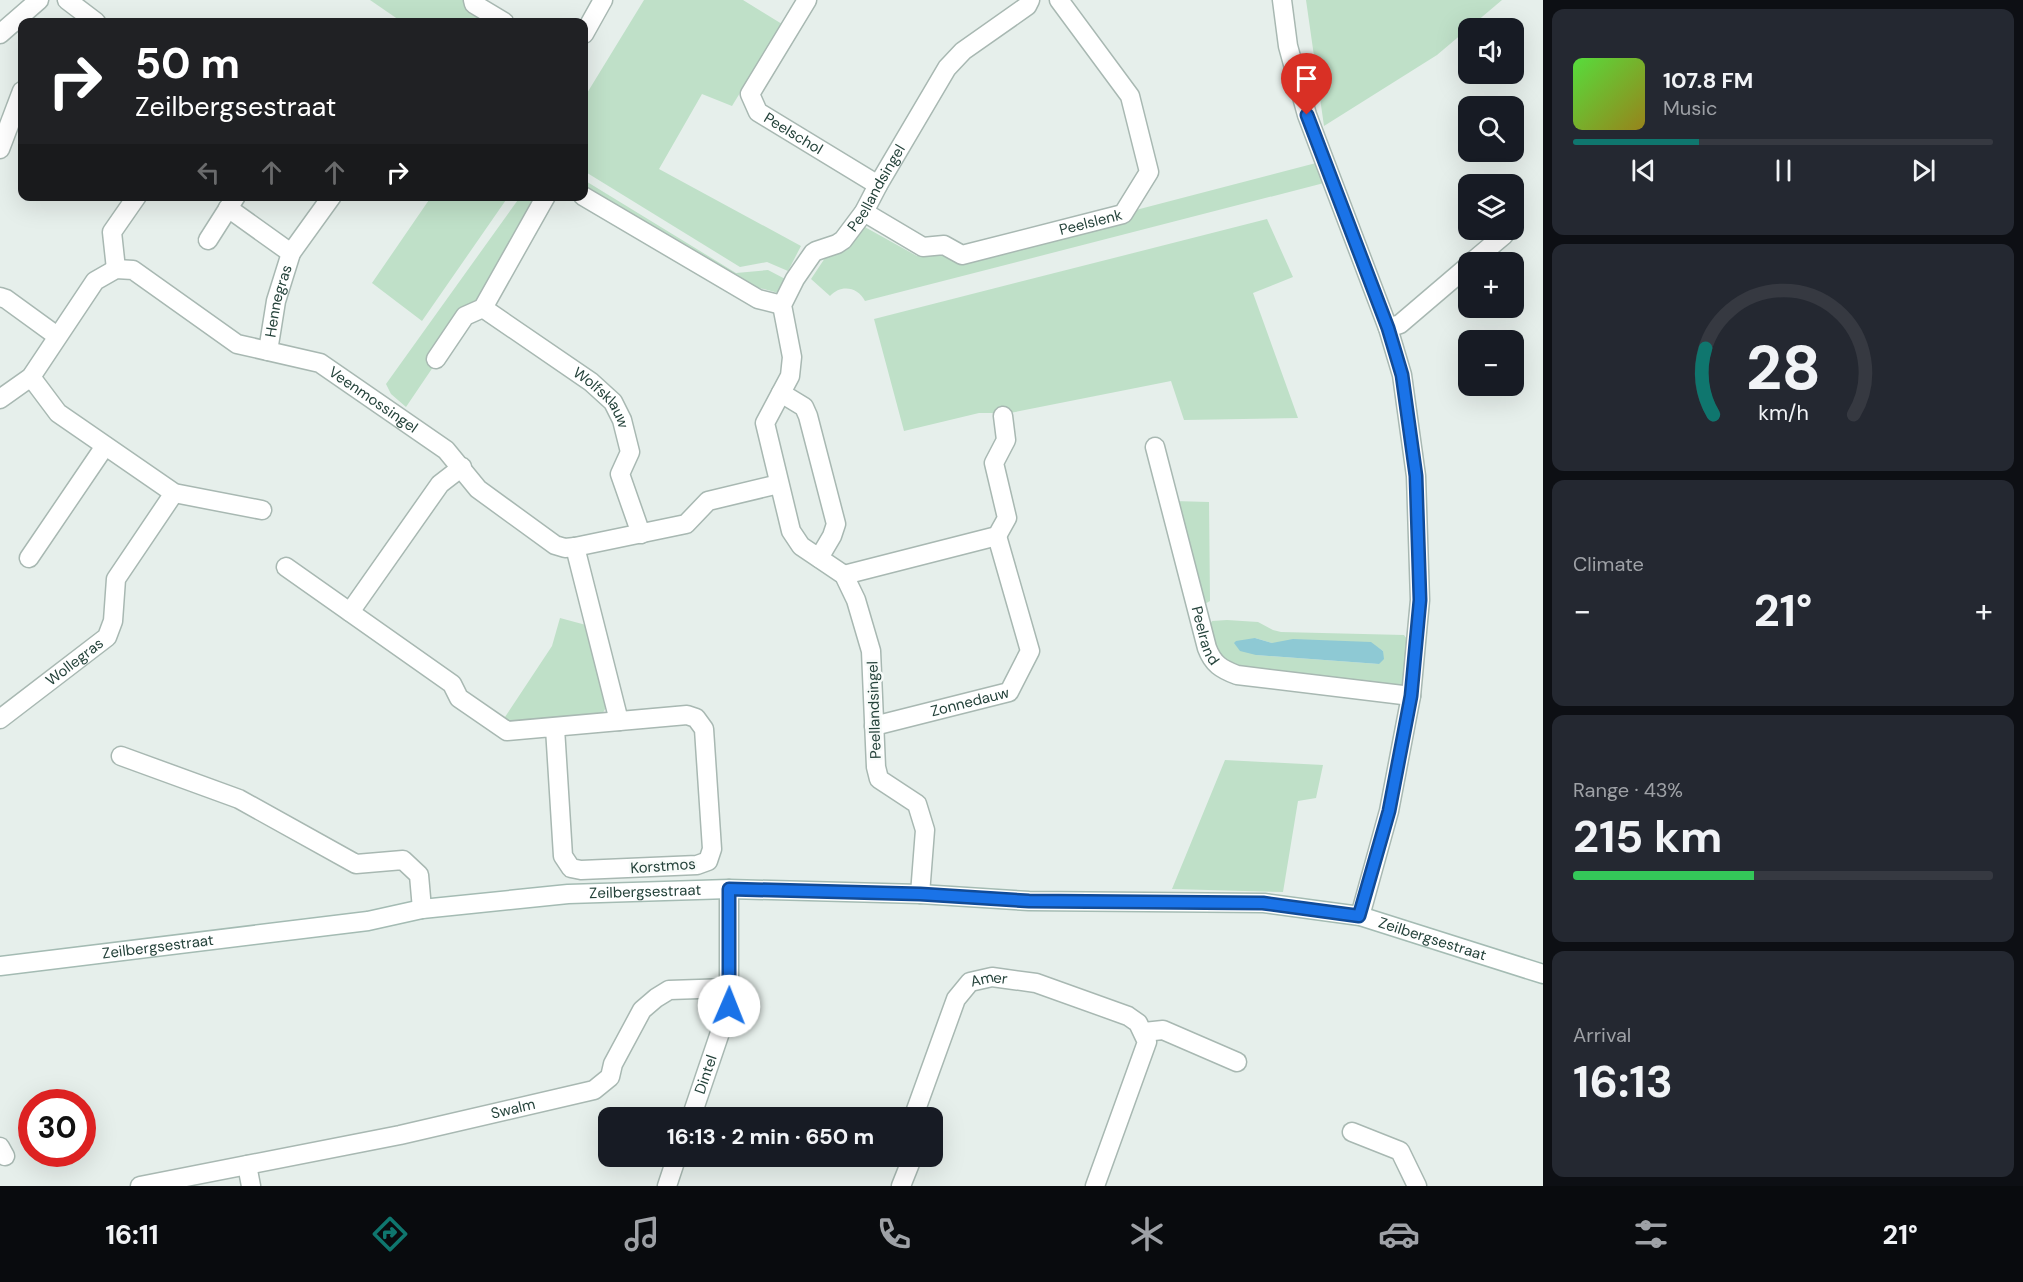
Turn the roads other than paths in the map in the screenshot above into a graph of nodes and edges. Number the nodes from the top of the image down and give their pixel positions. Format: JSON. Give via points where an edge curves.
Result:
{"nodes":[{"id":1,"x":39,"y":0,"type":"edge"},
{"id":2,"x":473,"y":0,"type":"edge"},
{"id":3,"x":603,"y":0,"type":"edge"},
{"id":4,"x":807,"y":0,"type":"edge"},
{"id":5,"x":1030,"y":0,"type":"edge"},
{"id":6,"x":1059,"y":0,"type":"edge"},
{"id":7,"x":1282,"y":0,"type":"edge"},
{"id":8,"x":72,"y":11,"type":"edge"},
{"id":9,"x":18,"y":18,"type":"edge"},
{"id":10,"x":18,"y":18,"type":"edge"},
{"id":11,"x":87,"y":18,"type":"edge"},
{"id":12,"x":497,"y":18,"type":"edge"},
{"id":13,"x":588,"y":27,"type":"edge"},
{"id":14,"x":0,"y":34,"type":"edge"},
{"id":15,"x":18,"y":100,"type":"edge"},
{"id":16,"x":2,"y":137,"type":"edge"},
{"id":17,"x":878,"y":185,"type":"junction"},
{"id":18,"x":588,"y":199,"type":"edge"},
{"id":19,"x":134,"y":201,"type":"edge"},
{"id":20,"x":328,"y":201,"type":"edge"},
{"id":21,"x":543,"y":201,"type":"edge"},
{"id":22,"x":232,"y":202,"type":"edge"},
{"id":23,"x":864,"y":212,"type":"junction"},
{"id":24,"x":208,"y":240,"type":"dead end"},
{"id":25,"x":1498,"y":240,"type":"edge"},
{"id":26,"x":1484,"y":252,"type":"edge"},
{"id":27,"x":291,"y":253,"type":"junction"},
{"id":28,"x":116,"y":269,"type":"junction"},
{"id":29,"x":1458,"y":275,"type":"edge"},
{"id":30,"x":0,"y":297,"type":"edge"},
{"id":31,"x":782,"y":305,"type":"junction"},
{"id":32,"x":483,"y":308,"type":"junction"},
{"id":33,"x":1388,"y":328,"type":"junction"},
{"id":34,"x":57,"y":336,"type":"junction"},
{"id":35,"x":268,"y":351,"type":"junction"},
{"id":36,"x":436,"y":359,"type":"dead end"},
{"id":37,"x":31,"y":377,"type":"junction"},
{"id":38,"x":781,"y":393,"type":"junction"},
{"id":39,"x":0,"y":399,"type":"edge"},
{"id":40,"x":1003,"y":416,"type":"dead end"},
{"id":41,"x":105,"y":446,"type":"junction"},
{"id":42,"x":1155,"y":447,"type":"dead end"},
{"id":43,"x":462,"y":467,"type":"junction"},
{"id":44,"x":779,"y":484,"type":"junction"},
{"id":45,"x":174,"y":493,"type":"junction"},
{"id":46,"x":262,"y":510,"type":"dead end"},
{"id":47,"x":641,"y":534,"type":"junction"},
{"id":48,"x":997,"y":536,"type":"junction"},
{"id":49,"x":575,"y":547,"type":"junction"},
{"id":50,"x":29,"y":558,"type":"dead end"},
{"id":51,"x":819,"y":558,"type":"junction"},
{"id":52,"x":286,"y":567,"type":"dead end"},
{"id":53,"x":844,"y":575,"type":"junction"},
{"id":54,"x":350,"y":612,"type":"junction"},
{"id":55,"x":1411,"y":696,"type":"junction"},
{"id":56,"x":0,"y":720,"type":"edge"},
{"id":57,"x":619,"y":721,"type":"junction"},
{"id":58,"x":874,"y":726,"type":"junction"},
{"id":59,"x":555,"y":728,"type":"junction"},
{"id":60,"x":121,"y":756,"type":"dead end"},
{"id":61,"x":729,"y":889,"type":"junction"},
{"id":62,"x":920,"y":894,"type":"junction"},
{"id":63,"x":422,"y":909,"type":"junction"},
{"id":64,"x":1359,"y":916,"type":"junction"},
{"id":65,"x":0,"y":966,"type":"edge"},
{"id":66,"x":1543,"y":974,"type":"edge"},
{"id":67,"x":729,"y":988,"type":"junction"},
{"id":68,"x":1144,"y":1032,"type":"junction"},
{"id":69,"x":1238,"y":1062,"type":"dead end"},
{"id":70,"x":695,"y":1107,"type":"edge"},
{"id":71,"x":917,"y":1107,"type":"edge"},
{"id":72,"x":1352,"y":1132,"type":"dead end"},
{"id":73,"x":247,"y":1165,"type":"junction"},
{"id":74,"x":673,"y":1167,"type":"edge"},
{"id":75,"x":909,"y":1167,"type":"edge"},
{"id":76,"x":140,"y":1186,"type":"edge"},
{"id":77,"x":251,"y":1186,"type":"edge"},
{"id":78,"x":667,"y":1186,"type":"edge"},
{"id":79,"x":901,"y":1186,"type":"edge"},
{"id":80,"x":1095,"y":1186,"type":"edge"},
{"id":81,"x":1417,"y":1186,"type":"edge"}],
"edges":[{"from":1,"to":10,"type":"street"},
{"from":2,"to":12,"type":"street"},
{"from":3,"to":13,"type":"street"},
{"from":4,"to":17,"type":"street","name":"Peelschol","via":[[750,94],[758,112]]},
{"from":5,"to":17,"type":"street","name":"Peellandsingel","via":[[946,68]]},
{"from":6,"to":23,"type":"street","name":"Peelslenk","via":[[1130,96],[1149,172],[1123,214],[962,255],[944,245],[923,248]]},
{"from":7,"to":33,"type":"street","via":[[1288,45],[1307,115]]},
{"from":8,"to":11,"type":"street"},
{"from":9,"to":14,"type":"street"},
{"from":15,"to":16,"type":"street"},
{"from":17,"to":23,"type":"street","name":"Peellandsingel"},
{"from":18,"to":31,"type":"street","via":[[758,299]]},
{"from":19,"to":28,"type":"street","via":[[112,232]]},
{"from":20,"to":27,"type":"street","name":"Hennegras"},
{"from":21,"to":32,"type":"street"},
{"from":22,"to":24,"type":"street","name":"Hennegras"},
{"from":22,"to":27,"type":"street","name":"Hennegras"},
{"from":23,"to":31,"type":"street","name":"Peellandsingel","via":[[843,240],[813,253]]},
{"from":25,"to":26,"type":"street"},
{"from":27,"to":35,"type":"street","name":"Hennegras","via":[[276,301]]},
{"from":28,"to":34,"type":"street","via":[[95,281]]},
{"from":28,"to":35,"type":"street","name":"Veenmossingel","via":[[133,270],[237,344]]},
{"from":29,"to":33,"type":"street","via":[[1400,324]]},
{"from":30,"to":34,"type":"street"},
{"from":31,"to":38,"type":"street","via":[[792,357],[790,376]]},
{"from":32,"to":36,"type":"street","via":[[465,316]]},
{"from":32,"to":47,"type":"street","name":"Wolfsklauw","via":[[591,382],[613,402],[630,452],[620,474]]},
{"from":33,"to":55,"type":"street","via":[[1402,375],[1416,476],[1420,600]]},
{"from":34,"to":37,"type":"street"},
{"from":35,"to":43,"type":"street","name":"Veenmossingel","via":[[321,363],[422,432]]},
{"from":37,"to":39,"type":"street"},
{"from":37,"to":41,"type":"street","via":[[58,413]]},
{"from":38,"to":44,"type":"street","via":[[765,423]]},
{"from":38,"to":51,"type":"street","via":[[804,407],[836,524]]},
{"from":40,"to":48,"type":"street","via":[[1006,440],[994,463],[1007,518]]},
{"from":41,"to":45,"type":"street"},
{"from":41,"to":50,"type":"street"},
{"from":42,"to":55,"type":"street","name":"Peelrand","via":[[1207,648],[1220,668],[1237,675]]},
{"from":43,"to":49,"type":"street","name":"Veenmossingel","via":[[478,489],[555,545]]},
{"from":43,"to":54,"type":"street","via":[[440,484]]},
{"from":44,"to":47,"type":"street","name":"Veenmossingel","via":[[708,501],[686,524]]},
{"from":44,"to":51,"type":"street","via":[[791,531],[801,546]]},
{"from":45,"to":46,"type":"street"},
{"from":45,"to":56,"type":"street","name":"Wollegras","via":[[116,579],[113,621],[107,637]]},
{"from":47,"to":49,"type":"street","name":"Veenmossingel"},
{"from":48,"to":53,"type":"street"},
{"from":48,"to":58,"type":"street","name":"Zonnedauw","via":[[1030,651],[1009,692]]},
{"from":49,"to":57,"type":"street"},
{"from":51,"to":53,"type":"street"},
{"from":52,"to":54,"type":"street","name":"Korstmos"},
{"from":53,"to":58,"type":"street","name":"Peellandsingel","via":[[871,651]]},
{"from":54,"to":59,"type":"street","name":"Korstmos","via":[[452,684],[459,699],[507,731]]},
{"from":55,"to":64,"type":"street","via":[[1389,811]]},
{"from":57,"to":59,"type":"street","name":"Korstmos"},
{"from":57,"to":59,"type":"street","name":"Korstmos","via":[[687,715],[696,718],[704,729],[712,849],[708,861],[698,865],[571,868],[563,856]]},
{"from":58,"to":62,"type":"street","name":"Peellandsingel","via":[[879,779],[918,804],[925,830]]},
{"from":60,"to":63,"type":"street","via":[[239,799],[356,864],[402,860],[419,875]]},
{"from":61,"to":62,"type":"street","name":"Zeilbergsestraat"},
{"from":61,"to":63,"type":"street","name":"Zeilbergsestraat","via":[[568,894]]},
{"from":61,"to":67,"type":"street","name":"Dintel"},
{"from":62,"to":64,"type":"street","name":"Zeilbergsestraat","via":[[1029,901],[1263,903]]},
{"from":63,"to":65,"type":"street","name":"Zeilbergsestraat","via":[[368,921]]},
{"from":64,"to":66,"type":"street","name":"Zeilbergsestraat"},
{"from":67,"to":70,"type":"street","name":"Dintel","via":[[729,1006]]},
{"from":67,"to":73,"type":"street","name":"Swalm","via":[[669,990],[656,998],[642,1010],[610,1077],[594,1090]]},
{"from":68,"to":69,"type":"street","via":[[1163,1030]]},
{"from":68,"to":71,"type":"street","name":"Amer","via":[[1128,1016],[1036,984],[992,977],[970,982],[956,999]]},
{"from":68,"to":80,"type":"street","via":[[1145,1051]]},
{"from":72,"to":81,"type":"street","via":[[1400,1151]]},
{"from":73,"to":76,"type":"street","name":"Swalm"},
{"from":73,"to":77,"type":"street"},
{"from":74,"to":78,"type":"street"},
{"from":75,"to":79,"type":"street"}]}
